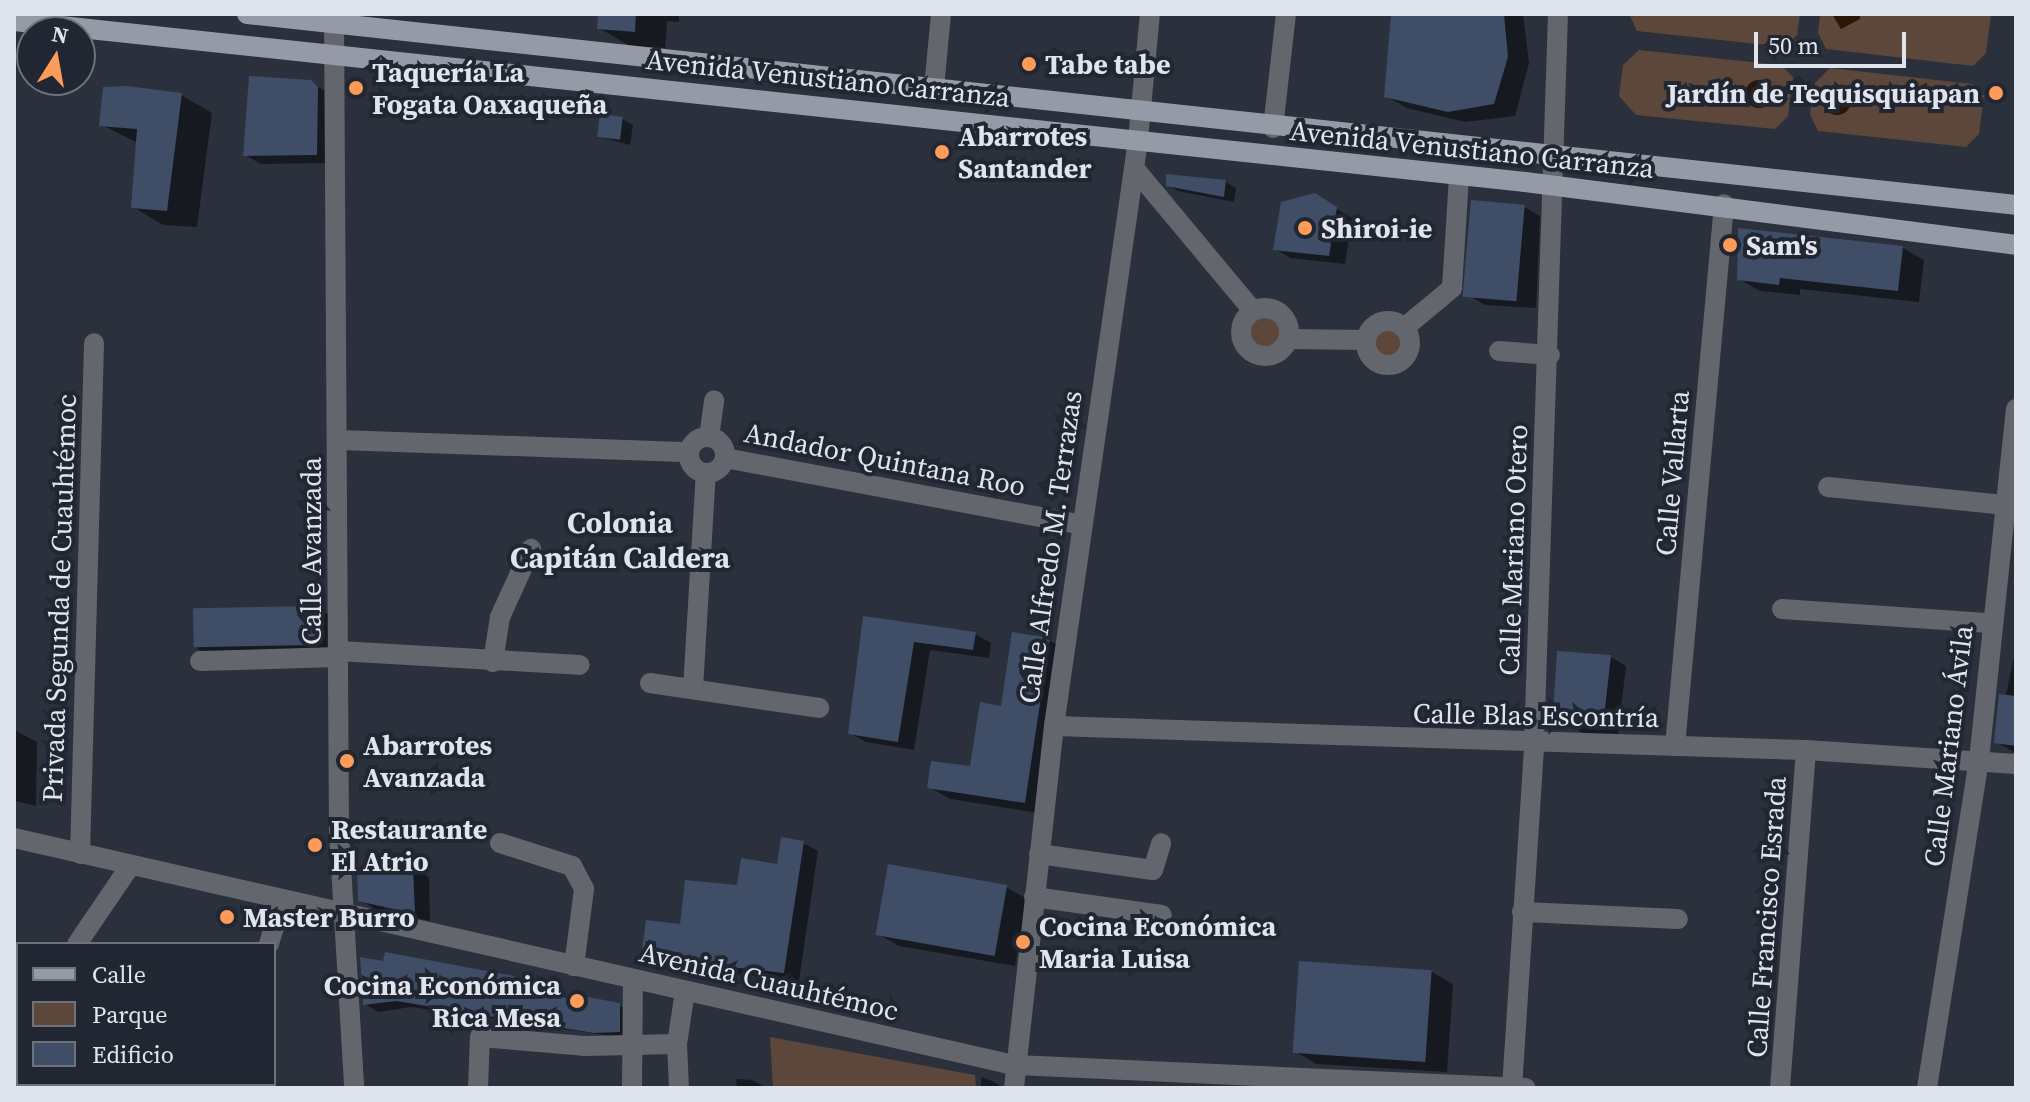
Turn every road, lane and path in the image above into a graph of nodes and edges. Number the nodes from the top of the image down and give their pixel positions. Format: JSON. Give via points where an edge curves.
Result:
{"nodes":[{"id":1,"x":247,"y":14,"type":"edge"},
{"id":2,"x":941,"y":14,"type":"edge"},
{"id":3,"x":1150,"y":14,"type":"edge"},
{"id":4,"x":1286,"y":14,"type":"edge"},
{"id":5,"x":1558,"y":14,"type":"edge"},
{"id":6,"x":334,"y":18,"type":"edge"},
{"id":7,"x":14,"y":21,"type":"edge"},
{"id":8,"x":336,"y":53,"type":"junction"},
{"id":9,"x":934,"y":88,"type":"junction"},
{"id":10,"x":1141,"y":113,"type":"junction"},
{"id":11,"x":1273,"y":128,"type":"junction"},
{"id":12,"x":1138,"y":140,"type":"junction"},
{"id":13,"x":1551,"y":158,"type":"junction"},
{"id":14,"x":1134,"y":168,"type":"junction"},
{"id":15,"x":1459,"y":176,"type":"junction"},
{"id":16,"x":1554,"y":186,"type":"junction"},
{"id":17,"x":1724,"y":204,"type":"junction"},
{"id":18,"x":2016,"y":205,"type":"edge"},
{"id":19,"x":2016,"y":245,"type":"edge"},
{"id":20,"x":1253,"y":311,"type":"junction"},
{"id":21,"x":1404,"y":328,"type":"junction"},
{"id":22,"x":1288,"y":339,"type":"junction"},
{"id":23,"x":1365,"y":340,"type":"junction"},
{"id":24,"x":94,"y":343,"type":"dead end"},
{"id":25,"x":1499,"y":351,"type":"dead end"},
{"id":26,"x":1550,"y":355,"type":"junction"},
{"id":27,"x":714,"y":400,"type":"dead end"},
{"id":28,"x":2016,"y":409,"type":"edge"},
{"id":29,"x":709,"y":437,"type":"junction"},
{"id":30,"x":340,"y":440,"type":"junction"},
{"id":31,"x":689,"y":452,"type":"junction"},
{"id":32,"x":725,"y":458,"type":"junction"},
{"id":33,"x":706,"y":473,"type":"junction"},
{"id":34,"x":1828,"y":487,"type":"dead end"},
{"id":35,"x":2006,"y":505,"type":"junction"},
{"id":36,"x":1082,"y":525,"type":"junction"},
{"id":37,"x":531,"y":549,"type":"dead end"},
{"id":38,"x":1782,"y":609,"type":"dead end"},
{"id":39,"x":1990,"y":623,"type":"junction"},
{"id":40,"x":339,"y":654,"type":"junction"},
{"id":41,"x":200,"y":661,"type":"dead end"},
{"id":42,"x":493,"y":662,"type":"junction"},
{"id":43,"x":580,"y":665,"type":"dead end"},
{"id":44,"x":650,"y":683,"type":"dead end"},
{"id":45,"x":693,"y":689,"type":"junction"},
{"id":46,"x":819,"y":708,"type":"dead end"},
{"id":47,"x":1054,"y":726,"type":"junction"},
{"id":48,"x":1534,"y":745,"type":"junction"},
{"id":49,"x":1675,"y":746,"type":"junction"},
{"id":50,"x":1806,"y":750,"type":"junction"},
{"id":51,"x":1979,"y":760,"type":"junction"},
{"id":52,"x":2016,"y":764,"type":"edge"},
{"id":53,"x":14,"y":838,"type":"edge"},
{"id":54,"x":500,"y":843,"type":"dead end"},
{"id":55,"x":1161,"y":843,"type":"dead end"},
{"id":56,"x":80,"y":854,"type":"junction"},
{"id":57,"x":1039,"y":854,"type":"junction"},
{"id":58,"x":130,"y":866,"type":"junction"},
{"id":59,"x":1034,"y":897,"type":"junction"},
{"id":60,"x":282,"y":899,"type":"junction"},
{"id":61,"x":1522,"y":912,"type":"junction"},
{"id":62,"x":344,"y":914,"type":"junction"},
{"id":63,"x":1162,"y":915,"type":"dead end"},
{"id":64,"x":1678,"y":919,"type":"dead end"},
{"id":65,"x":78,"y":942,"type":"edge"},
{"id":66,"x":270,"y":942,"type":"edge"},
{"id":67,"x":574,"y":966,"type":"junction"},
{"id":68,"x":633,"y":979,"type":"junction"},
{"id":69,"x":685,"y":991,"type":"junction"},
{"id":70,"x":677,"y":1044,"type":"junction"},
{"id":71,"x":631,"y":1046,"type":"junction"},
{"id":72,"x":1014,"y":1065,"type":"junction"},
{"id":73,"x":354,"y":1088,"type":"edge"},
{"id":74,"x":478,"y":1088,"type":"edge"},
{"id":75,"x":632,"y":1088,"type":"edge"},
{"id":76,"x":679,"y":1088,"type":"edge"},
{"id":77,"x":1014,"y":1088,"type":"edge"},
{"id":78,"x":1512,"y":1088,"type":"edge"},
{"id":79,"x":1525,"y":1088,"type":"edge"},
{"id":80,"x":1780,"y":1088,"type":"edge"},
{"id":81,"x":1927,"y":1088,"type":"edge"}],
"edges":[{"from":1,"to":6,"type":"main road","name":"Avenida Venustiano Carranza"},
{"from":2,"to":9,"type":"street"},
{"from":3,"to":10,"type":"street","name":"Calle Alfredo M. Terrazas"},
{"from":4,"to":11,"type":"street"},
{"from":5,"to":13,"type":"street","name":"Calle Mariano Otero"},
{"from":6,"to":8,"type":"street","name":"Calle Avanzada"},
{"from":6,"to":9,"type":"main road","name":"Avenida Venustiano Carranza"},
{"from":7,"to":8,"type":"main road","name":"Avenida Venustiano Carranza"},
{"from":8,"to":12,"type":"main road","name":"Avenida Venustiano Carranza"},
{"from":8,"to":30,"type":"street","name":"Calle Avanzada"},
{"from":9,"to":10,"type":"main road","name":"Avenida Venustiano Carranza"},
{"from":10,"to":11,"type":"main road","name":"Avenida Venustiano Carranza"},
{"from":10,"to":12,"type":"street","name":"Calle Alfredo M. Terrazas"},
{"from":11,"to":13,"type":"main road","name":"Avenida Venustiano Carranza"},
{"from":12,"to":14,"type":"street","name":"Calle Alfredo M. Terrazas"},
{"from":12,"to":15,"type":"main road","name":"Avenida Venustiano Carranza"},
{"from":13,"to":16,"type":"street","name":"Calle Mariano Otero"},
{"from":13,"to":18,"type":"main road","name":"Avenida Venustiano Carranza"},
{"from":14,"to":20,"type":"street"},
{"from":14,"to":36,"type":"street","name":"Calle Alfredo M. Terrazas"},
{"from":15,"to":16,"type":"main road","name":"Avenida Venustiano Carranza"},
{"from":15,"to":21,"type":"street","via":[[1452,288]]},
{"from":16,"to":17,"type":"main road","name":"Avenida Venustiano Carranza"},
{"from":16,"to":26,"type":"street","name":"Calle Mariano Otero"},
{"from":17,"to":19,"type":"main road","name":"Avenida Venustiano Carranza"},
{"from":17,"to":49,"type":"street","name":"Calle Vallarta"},
{"from":20,"to":22,"type":"street","via":[[1269,308],[1282,316]]},
{"from":20,"to":22,"type":"street","via":[[1240,331],[1250,351],[1273,356]]},
{"from":21,"to":23,"type":"street","via":[[1392,321],[1377,323]]},
{"from":21,"to":23,"type":"street","via":[[1409,348],[1394,364],[1374,360]]},
{"from":22,"to":23,"type":"street"},
{"from":24,"to":56,"type":"street","name":"Privada Segunda de Cuauhtémoc"},
{"from":25,"to":26,"type":"street"},
{"from":26,"to":48,"type":"street","name":"Calle Mariano Otero"},
{"from":27,"to":29,"type":"street","name":"Andador Quintana Roo"},
{"from":28,"to":35,"type":"street","name":"Calle Mariano Ávila"},
{"from":29,"to":31,"type":"street","via":[[696,441]]},
{"from":29,"to":32,"type":"street","via":[[721,444]]},
{"from":30,"to":31,"type":"street"},
{"from":30,"to":40,"type":"street","name":"Calle Avanzada"},
{"from":31,"to":33,"type":"street","via":[[693,466]]},
{"from":32,"to":33,"type":"street","via":[[718,469]]},
{"from":32,"to":36,"type":"street","name":"Andador Quintana Roo"},
{"from":33,"to":45,"type":"street"},
{"from":34,"to":35,"type":"street"},
{"from":35,"to":39,"type":"street","name":"Calle Mariano Ávila"},
{"from":36,"to":47,"type":"street","name":"Calle Alfredo M. Terrazas"},
{"from":37,"to":42,"type":"street","via":[[500,617]]},
{"from":38,"to":39,"type":"street"},
{"from":39,"to":51,"type":"street","name":"Calle Mariano Ávila"},
{"from":40,"to":41,"type":"street"},
{"from":40,"to":42,"type":"street"},
{"from":40,"to":62,"type":"street","name":"Calle Avanzada"},
{"from":42,"to":43,"type":"street"},
{"from":44,"to":45,"type":"street"},
{"from":45,"to":46,"type":"street"},
{"from":47,"to":48,"type":"street","name":"Calle Blas Escontría"},
{"from":47,"to":57,"type":"street","name":"Calle Alfredo M. Terrazas"},
{"from":48,"to":49,"type":"street","name":"Calle Blas Escontría"},
{"from":48,"to":61,"type":"street","name":"Calle Mariano Otero"},
{"from":49,"to":50,"type":"street","name":"Calle Blas Escontría"},
{"from":50,"to":51,"type":"street","name":"Calle Blas Escontría"},
{"from":50,"to":80,"type":"street","name":"Calle Francisco Esrada"},
{"from":51,"to":52,"type":"street","name":"Calle Blas Escontría"},
{"from":51,"to":81,"type":"street","name":"Calle Mariano Ávila"},
{"from":53,"to":56,"type":"street","name":"Avenida Cuauhtémoc"},
{"from":54,"to":67,"type":"street","via":[[572,866],[584,889]]},
{"from":55,"to":57,"type":"street","via":[[1153,870]]},
{"from":56,"to":58,"type":"street","name":"Avenida Cuauhtémoc"},
{"from":57,"to":59,"type":"street","name":"Calle Alfredo M. Terrazas"},
{"from":58,"to":60,"type":"street","name":"Avenida Cuauhtémoc"},
{"from":58,"to":65,"type":"street"},
{"from":59,"to":63,"type":"street"},
{"from":59,"to":72,"type":"street","name":"Calle Alfredo M. Terrazas"},
{"from":60,"to":62,"type":"street","name":"Avenida Cuauhtémoc"},
{"from":60,"to":66,"type":"street"},
{"from":61,"to":64,"type":"street"},
{"from":61,"to":78,"type":"street","name":"Calle Mariano Otero"},
{"from":62,"to":67,"type":"street","name":"Avenida Cuauhtémoc"},
{"from":62,"to":73,"type":"street","name":"Calle Avanzada"},
{"from":67,"to":68,"type":"street","name":"Avenida Cuauhtémoc"},
{"from":68,"to":69,"type":"street","name":"Avenida Cuauhtémoc"},
{"from":68,"to":71,"type":"street"},
{"from":69,"to":70,"type":"street"},
{"from":69,"to":72,"type":"street","name":"Avenida Cuauhtémoc"},
{"from":70,"to":71,"type":"street"},
{"from":70,"to":76,"type":"street"},
{"from":71,"to":74,"type":"street","via":[[480,1037]]},
{"from":71,"to":75,"type":"street"},
{"from":72,"to":77,"type":"street","name":"Calle Alfredo M. Terrazas"},
{"from":72,"to":78,"type":"street","name":"Avenida Cuauhtémoc"},
{"from":78,"to":79,"type":"street","name":"Avenida Cuauhtémoc"}]}
